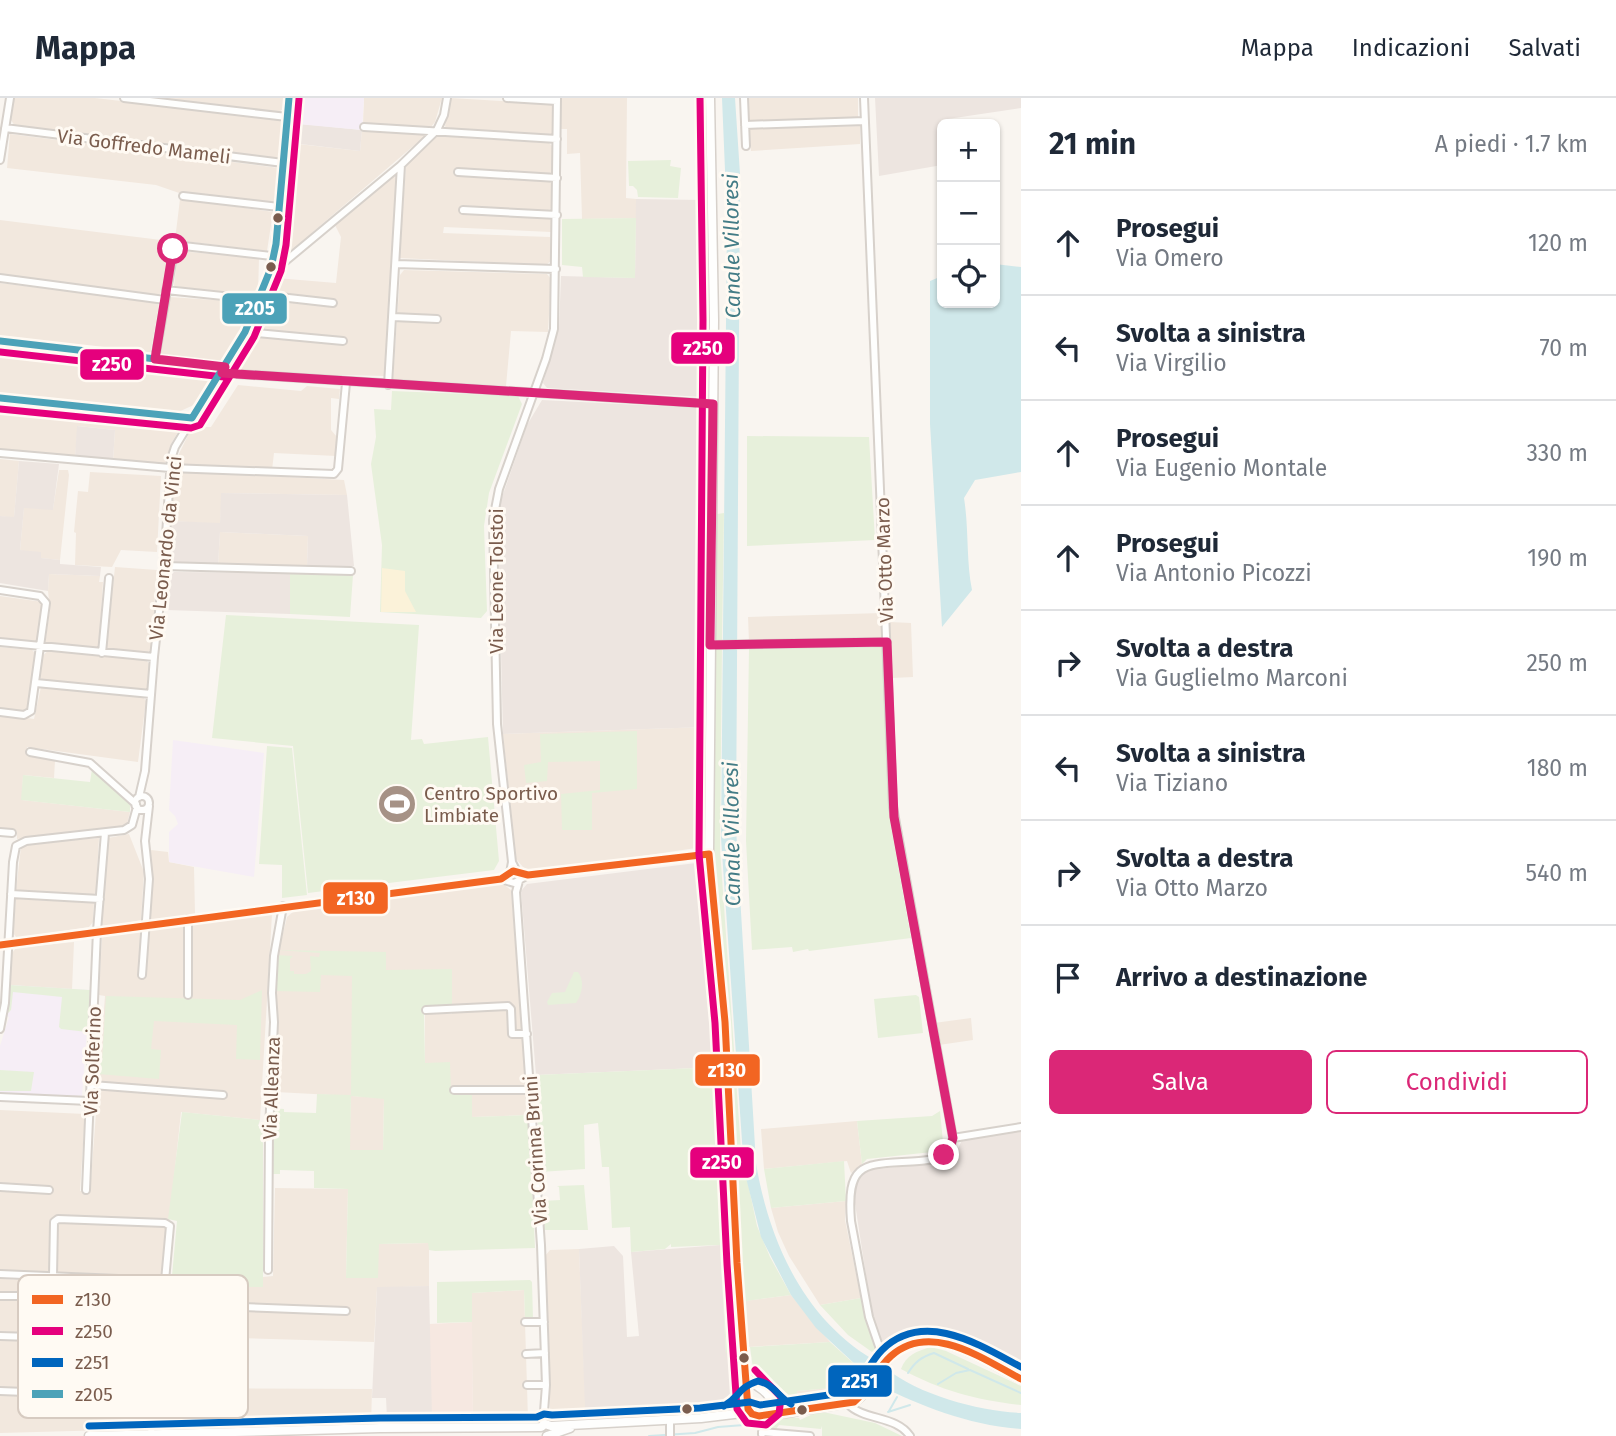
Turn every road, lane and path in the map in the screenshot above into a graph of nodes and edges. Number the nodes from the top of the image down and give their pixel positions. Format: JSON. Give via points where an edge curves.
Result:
{"nodes":[{"id":1,"x":10,"y":98,"type":"edge"},
{"id":2,"x":124,"y":98,"type":"edge"},
{"id":3,"x":289,"y":98,"type":"edge"},
{"id":4,"x":447,"y":98,"type":"edge"},
{"id":5,"x":507,"y":98,"type":"edge"},
{"id":6,"x":710,"y":98,"type":"edge"},
{"id":7,"x":744,"y":98,"type":"edge"},
{"id":8,"x":864,"y":98,"type":"edge"},
{"id":9,"x":557,"y":100,"type":"edge"},
{"id":10,"x":287,"y":117,"type":"junction"},
{"id":11,"x":865,"y":121,"type":"junction"},
{"id":12,"x":745,"y":125,"type":"junction"},
{"id":13,"x":364,"y":127,"type":"dead end"},
{"id":14,"x":5,"y":128,"type":"junction"},
{"id":15,"x":437,"y":130,"type":"junction"},
{"id":16,"x":557,"y":139,"type":"junction"},
{"id":17,"x":746,"y":146,"type":"dead end"},
{"id":18,"x":0,"y":160,"type":"edge"},
{"id":19,"x":283,"y":163,"type":"junction"},
{"id":20,"x":401,"y":165,"type":"junction"},
{"id":21,"x":458,"y":172,"type":"dead end"},
{"id":22,"x":557,"y":178,"type":"junction"},
{"id":23,"x":183,"y":197,"type":"dead end"},
{"id":24,"x":279,"y":207,"type":"junction"},
{"id":25,"x":463,"y":210,"type":"dead end"},
{"id":26,"x":557,"y":215,"type":"junction"},
{"id":27,"x":274,"y":256,"type":"junction"},
{"id":28,"x":289,"y":258,"type":"junction"},
{"id":29,"x":396,"y":264,"type":"junction"},
{"id":30,"x":272,"y":266,"type":"junction"},
{"id":31,"x":556,"y":269,"type":"junction"},
{"id":32,"x":0,"y":278,"type":"edge"},
{"id":33,"x":166,"y":290,"type":"junction"},
{"id":34,"x":261,"y":298,"type":"junction"},
{"id":35,"x":165,"y":300,"type":"junction"},
{"id":36,"x":333,"y":303,"type":"dead end"},
{"id":37,"x":393,"y":317,"type":"junction"},
{"id":38,"x":437,"y":319,"type":"dead end"},
{"id":39,"x":245,"y":332,"type":"junction"},
{"id":40,"x":0,"y":341,"type":"edge"},
{"id":41,"x":343,"y":341,"type":"dead end"},
{"id":42,"x":155,"y":359,"type":"junction"},
{"id":43,"x":223,"y":370,"type":"junction"},
{"id":44,"x":346,"y":383,"type":"junction"},
{"id":45,"x":388,"y":384,"type":"junction"},
{"id":46,"x":534,"y":393,"type":"junction"},
{"id":47,"x":0,"y":398,"type":"edge"},
{"id":48,"x":713,"y":404,"type":"junction"},
{"id":49,"x":192,"y":418,"type":"junction"},
{"id":50,"x":0,"y":453,"type":"edge"},
{"id":51,"x":170,"y":468,"type":"junction"},
{"id":52,"x":164,"y":566,"type":"junction"},
{"id":53,"x":351,"y":571,"type":"dead end"},
{"id":54,"x":109,"y":578,"type":"dead end"},
{"id":55,"x":0,"y":590,"type":"edge"},
{"id":56,"x":0,"y":642,"type":"edge"},
{"id":57,"x":887,"y":642,"type":"junction"},
{"id":58,"x":715,"y":645,"type":"junction"},
{"id":59,"x":41,"y":647,"type":"junction"},
{"id":60,"x":102,"y":653,"type":"junction"},
{"id":61,"x":154,"y":657,"type":"junction"},
{"id":62,"x":36,"y":683,"type":"junction"},
{"id":63,"x":151,"y":694,"type":"junction"},
{"id":64,"x":0,"y":712,"type":"edge"},
{"id":65,"x":30,"y":752,"type":"dead end"},
{"id":66,"x":145,"y":771,"type":"junction"},
{"id":67,"x":137,"y":801,"type":"junction"},
{"id":68,"x":148,"y":802,"type":"junction"},
{"id":69,"x":0,"y":832,"type":"edge"},
{"id":70,"x":105,"y":833,"type":"junction"},
{"id":71,"x":12,"y":834,"type":"dead end"},
{"id":72,"x":709,"y":854,"type":"junction"},
{"id":73,"x":513,"y":877,"type":"junction"},
{"id":74,"x":11,"y":894,"type":"junction"},
{"id":75,"x":100,"y":899,"type":"junction"},
{"id":76,"x":282,"y":906,"type":"junction"},
{"id":77,"x":188,"y":919,"type":"junction"},
{"id":78,"x":144,"y":925,"type":"junction"},
{"id":79,"x":97,"y":931,"type":"junction"},
{"id":80,"x":4,"y":944,"type":"edge"},
{"id":81,"x":142,"y":975,"type":"dead end"},
{"id":82,"x":188,"y":995,"type":"dead end"},
{"id":83,"x":2,"y":1003,"type":"edge"},
{"id":84,"x":426,"y":1010,"type":"dead end"},
{"id":85,"x":0,"y":1029,"type":"edge"},
{"id":86,"x":527,"y":1034,"type":"junction"},
{"id":87,"x":92,"y":1085,"type":"junction"},
{"id":88,"x":454,"y":1090,"type":"dead end"},
{"id":89,"x":531,"y":1090,"type":"junction"},
{"id":90,"x":223,"y":1095,"type":"dead end"},
{"id":91,"x":0,"y":1097,"type":"edge"},
{"id":92,"x":89,"y":1101,"type":"junction"},
{"id":93,"x":1021,"y":1127,"type":"edge"},
{"id":94,"x":953,"y":1138,"type":"junction"},
{"id":95,"x":0,"y":1187,"type":"edge"},
{"id":96,"x":49,"y":1190,"type":"dead end"},
{"id":97,"x":86,"y":1190,"type":"dead end"},
{"id":98,"x":268,"y":1270,"type":"dead end"},
{"id":99,"x":0,"y":1274,"type":"edge"},
{"id":100,"x":26,"y":1275,"type":"edge"},
{"id":101,"x":53,"y":1275,"type":"edge"},
{"id":102,"x":166,"y":1275,"type":"edge"},
{"id":103,"x":0,"y":1296,"type":"edge"},
{"id":104,"x":18,"y":1296,"type":"edge"},
{"id":105,"x":248,"y":1307,"type":"edge"},
{"id":106,"x":346,"y":1311,"type":"dead end"},
{"id":107,"x":525,"y":1322,"type":"dead end"},
{"id":108,"x":544,"y":1322,"type":"junction"},
{"id":109,"x":0,"y":1336,"type":"edge"},
{"id":110,"x":18,"y":1337,"type":"edge"},
{"id":111,"x":545,"y":1353,"type":"junction"},
{"id":112,"x":526,"y":1354,"type":"dead end"},
{"id":113,"x":882,"y":1355,"type":"dead end"},
{"id":114,"x":745,"y":1374,"type":"junction"},
{"id":115,"x":1021,"y":1379,"type":"edge"},
{"id":116,"x":527,"y":1385,"type":"dead end"},
{"id":117,"x":546,"y":1385,"type":"junction"},
{"id":118,"x":0,"y":1391,"type":"edge"},
{"id":119,"x":18,"y":1392,"type":"edge"},
{"id":120,"x":764,"y":1392,"type":"junction"},
{"id":121,"x":746,"y":1400,"type":"junction"},
{"id":122,"x":852,"y":1402,"type":"junction"},
{"id":123,"x":772,"y":1403,"type":"junction"},
{"id":124,"x":767,"y":1413,"type":"junction"},
{"id":125,"x":786,"y":1413,"type":"junction"},
{"id":126,"x":753,"y":1414,"type":"junction"},
{"id":127,"x":730,"y":1415,"type":"junction"},
{"id":128,"x":670,"y":1419,"type":"junction"},
{"id":129,"x":546,"y":1432,"type":"edge"},
{"id":130,"x":762,"y":1432,"type":"edge"},
{"id":131,"x":307,"y":1433,"type":"edge"},
{"id":132,"x":151,"y":1434,"type":"edge"},
{"id":133,"x":670,"y":1434,"type":"edge"},
{"id":134,"x":89,"y":1436,"type":"edge"},
{"id":135,"x":810,"y":1436,"type":"edge"},
{"id":136,"x":910,"y":1436,"type":"edge"}],
"edges":[{"from":1,"to":14,"type":"street"},
{"from":2,"to":10,"type":"street"},
{"from":3,"to":10,"type":"street","name":"Via Leonardo da Vinci"},
{"from":4,"to":15,"type":"street"},
{"from":5,"to":9,"type":"street"},
{"from":6,"to":48,"type":"street"},
{"from":7,"to":12,"type":"street"},
{"from":8,"to":11,"type":"street","name":"Via Otto Marzo"},
{"from":9,"to":16,"type":"street","name":"Via Leone Tolstoi"},
{"from":10,"to":19,"type":"street","name":"Via Leonardo da Vinci"},
{"from":11,"to":12,"type":"street"},
{"from":11,"to":57,"type":"street","name":"Via Otto Marzo"},
{"from":12,"to":17,"type":"street"},
{"from":13,"to":15,"type":"street"},
{"from":14,"to":18,"type":"street"},
{"from":14,"to":19,"type":"street","name":"Via Goffredo Mameli"},
{"from":15,"to":16,"type":"street"},
{"from":15,"to":20,"type":"street"},
{"from":16,"to":22,"type":"street","name":"Via Leone Tolstoi"},
{"from":19,"to":24,"type":"street","name":"Via Leonardo da Vinci"},
{"from":20,"to":28,"type":"street"},
{"from":20,"to":29,"type":"street"},
{"from":21,"to":22,"type":"street"},
{"from":22,"to":26,"type":"street","name":"Via Leone Tolstoi"},
{"from":23,"to":24,"type":"street"},
{"from":24,"to":27,"type":"street","name":"Via Leonardo da Vinci"},
{"from":25,"to":26,"type":"street"},
{"from":26,"to":31,"type":"street","name":"Via Leone Tolstoi"},
{"from":27,"to":28,"type":"street"},
{"from":27,"to":30,"type":"street","name":"Via Leonardo da Vinci"},
{"from":27,"to":33,"type":"street","via":[[175,245]]},
{"from":28,"to":30,"type":"street"},
{"from":29,"to":31,"type":"street"},
{"from":29,"to":37,"type":"street"},
{"from":30,"to":34,"type":"street","name":"Via Leonardo da Vinci"},
{"from":31,"to":46,"type":"street","name":"Via Leone Tolstoi","via":[[554,329]]},
{"from":32,"to":35,"type":"street"},
{"from":33,"to":34,"type":"street"},
{"from":33,"to":35,"type":"street"},
{"from":34,"to":36,"type":"street"},
{"from":34,"to":39,"type":"street","name":"Via Leonardo da Vinci"},
{"from":35,"to":42,"type":"street"},
{"from":37,"to":38,"type":"street"},
{"from":37,"to":45,"type":"street"},
{"from":39,"to":41,"type":"street"},
{"from":39,"to":43,"type":"street","name":"Via Leonardo da Vinci"},
{"from":40,"to":42,"type":"street"},
{"from":42,"to":43,"type":"street"},
{"from":43,"to":44,"type":"street"},
{"from":43,"to":49,"type":"street","name":"Via Leonardo da Vinci"},
{"from":44,"to":45,"type":"street"},
{"from":44,"to":51,"type":"street","via":[[336,473]]},
{"from":45,"to":46,"type":"street"},
{"from":46,"to":48,"type":"street"},
{"from":46,"to":73,"type":"street","name":"Via Leone Tolstoi","via":[[499,489],[493,520],[497,724]]},
{"from":47,"to":49,"type":"street"},
{"from":48,"to":58,"type":"street"},
{"from":49,"to":51,"type":"street","name":"Via Leonardo da Vinci","via":[[175,447]]},
{"from":50,"to":51,"type":"street"},
{"from":51,"to":52,"type":"street","name":"Via Leonardo da Vinci"},
{"from":52,"to":53,"type":"street"},
{"from":52,"to":61,"type":"street","name":"Via Leonardo da Vinci"},
{"from":54,"to":60,"type":"street"},
{"from":55,"to":59,"type":"street","via":[[42,597],[46,603]]},
{"from":56,"to":59,"type":"street"},
{"from":57,"to":58,"type":"street"},
{"from":57,"to":94,"type":"street","name":"Via Otto Marzo","via":[[894,817]]},
{"from":58,"to":72,"type":"street"},
{"from":59,"to":60,"type":"street"},
{"from":59,"to":62,"type":"street"},
{"from":60,"to":61,"type":"street"},
{"from":61,"to":63,"type":"street","name":"Via Leonardo da Vinci"},
{"from":62,"to":63,"type":"street"},
{"from":62,"to":64,"type":"street","via":[[28,714]]},
{"from":63,"to":66,"type":"street","name":"Via Leonardo da Vinci"},
{"from":65,"to":67,"type":"street","via":[[89,762]]},
{"from":66,"to":67,"type":"street","name":"Via Leonardo da Vinci"},
{"from":66,"to":68,"type":"street","name":"Via Leonardo da Vinci"},
{"from":67,"to":68,"type":"street"},
{"from":67,"to":68,"type":"street","via":[[142,810]]},
{"from":67,"to":70,"type":"street","name":"Via Leonardo da Vinci","via":[[130,827]]},
{"from":68,"to":78,"type":"street","name":"Via Leonardo da Vinci","via":[[145,841],[149,879]]},
{"from":69,"to":71,"type":"street"},
{"from":70,"to":74,"type":"street","name":"Via Leonardo da Vinci","via":[[18,844]]},
{"from":70,"to":75,"type":"street","name":"Via Solferino"},
{"from":72,"to":73,"type":"street"},
{"from":72,"to":114,"type":"street"},
{"from":73,"to":76,"type":"street"},
{"from":73,"to":86,"type":"street","name":"Via Corinna Bruni"},
{"from":74,"to":75,"type":"street"},
{"from":74,"to":80,"type":"street","name":"Via Leonardo da Vinci"},
{"from":75,"to":79,"type":"street","name":"Via Solferino"},
{"from":76,"to":77,"type":"street"},
{"from":76,"to":98,"type":"street","name":"Via Alleanza","via":[[272,993]]},
{"from":77,"to":78,"type":"street"},
{"from":77,"to":82,"type":"street"},
{"from":78,"to":79,"type":"street"},
{"from":78,"to":81,"type":"street","name":"Via Leonardo da Vinci"},
{"from":79,"to":80,"type":"street"},
{"from":79,"to":87,"type":"street","name":"Via Solferino"},
{"from":80,"to":83,"type":"street","name":"Via Leonardo da Vinci"},
{"from":83,"to":85,"type":"street","name":"Via Leonardo da Vinci"},
{"from":84,"to":86,"type":"street","via":[[509,1006],[512,1034]]},
{"from":86,"to":89,"type":"street","name":"Via Corinna Bruni"},
{"from":87,"to":90,"type":"street"},
{"from":87,"to":92,"type":"street","name":"Via Solferino"},
{"from":88,"to":89,"type":"street"},
{"from":89,"to":108,"type":"street","name":"Via Corinna Bruni"},
{"from":91,"to":92,"type":"street"},
{"from":92,"to":97,"type":"street","name":"Via Solferino"},
{"from":93,"to":94,"type":"street"},
{"from":94,"to":113,"type":"street","via":[[949,1151],[937,1158],[866,1166],[852,1178],[851,1221],[869,1317]]},
{"from":95,"to":96,"type":"street"},
{"from":99,"to":100,"type":"street"},
{"from":101,"to":102,"type":"street","via":[[54,1222],[58,1219],[165,1223],[170,1226]]},
{"from":103,"to":104,"type":"street"},
{"from":105,"to":106,"type":"street"},
{"from":107,"to":108,"type":"street"},
{"from":108,"to":111,"type":"street","name":"Via Corinna Bruni"},
{"from":109,"to":110,"type":"street"},
{"from":111,"to":112,"type":"street"},
{"from":111,"to":117,"type":"street","name":"Via Corinna Bruni"},
{"from":114,"to":120,"type":"street"},
{"from":114,"to":121,"type":"street"},
{"from":115,"to":122,"type":"street","via":[[961,1349],[937,1341],[922,1342],[892,1355]]},
{"from":116,"to":117,"type":"street"},
{"from":117,"to":129,"type":"street","name":"Via Corinna Bruni"},
{"from":118,"to":119,"type":"street"},
{"from":120,"to":121,"type":"street","via":[[755,1391]]},
{"from":120,"to":123,"type":"street"},
{"from":121,"to":126,"type":"street"},
{"from":121,"to":127,"type":"street"},
{"from":122,"to":125,"type":"street"},
{"from":122,"to":136,"type":"street","via":[[863,1413],[896,1424]]},
{"from":123,"to":124,"type":"street"},
{"from":123,"to":125,"type":"street"},
{"from":124,"to":125,"type":"street"},
{"from":124,"to":126,"type":"street"},
{"from":124,"to":130,"type":"street"},
{"from":126,"to":127,"type":"street"},
{"from":126,"to":130,"type":"street","via":[[761,1420]]},
{"from":127,"to":128,"type":"street"},
{"from":128,"to":129,"type":"street","via":[[586,1423]]},
{"from":128,"to":133,"type":"street"},
{"from":129,"to":131,"type":"street","via":[[528,1426]]},
{"from":130,"to":135,"type":"street"},
{"from":131,"to":132,"type":"street"},
{"from":132,"to":134,"type":"street"}]}
